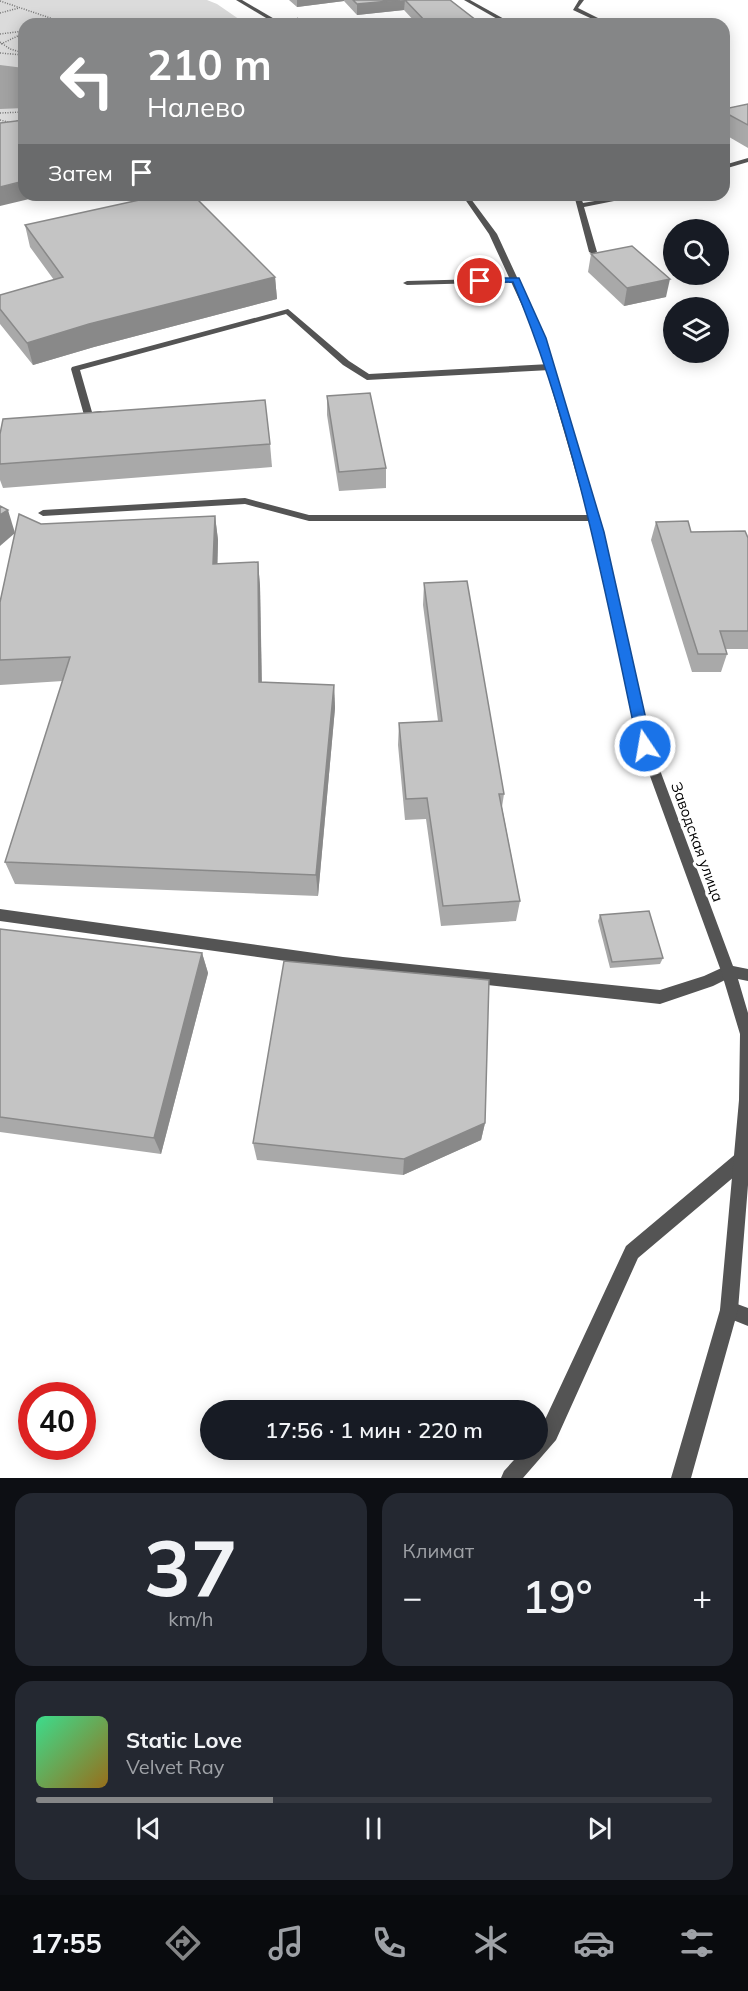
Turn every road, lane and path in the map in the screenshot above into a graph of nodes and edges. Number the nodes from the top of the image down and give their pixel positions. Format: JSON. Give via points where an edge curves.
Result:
{"nodes":[{"id":1,"x":238,"y":0,"type":"edge"},
{"id":2,"x":466,"y":0,"type":"edge"},
{"id":3,"x":582,"y":0,"type":"edge"},
{"id":4,"x":0,"y":1,"type":"edge"},
{"id":5,"x":19,"y":8,"type":"junction"},
{"id":6,"x":0,"y":14,"type":"edge"},
{"id":7,"x":50,"y":18,"type":"edge"},
{"id":8,"x":270,"y":18,"type":"edge"},
{"id":9,"x":499,"y":18,"type":"edge"},
{"id":10,"x":594,"y":18,"type":"edge"},
{"id":11,"x":18,"y":32,"type":"edge"},
{"id":12,"x":0,"y":34,"type":"edge"},
{"id":13,"x":18,"y":35,"type":"edge"},
{"id":14,"x":1,"y":43,"type":"edge"},
{"id":15,"x":18,"y":51,"type":"edge"},
{"id":16,"x":0,"y":52,"type":"edge"},
{"id":17,"x":18,"y":54,"type":"edge"},
{"id":18,"x":18,"y":112,"type":"edge"},
{"id":19,"x":0,"y":113,"type":"edge"},
{"id":20,"x":18,"y":120,"type":"edge"},
{"id":21,"x":0,"y":122,"type":"edge"},
{"id":22,"x":12,"y":123,"type":"junction"},
{"id":23,"x":18,"y":123,"type":"edge"},
{"id":24,"x":746,"y":161,"type":"edge"},
{"id":25,"x":730,"y":165,"type":"edge"},
{"id":26,"x":469,"y":201,"type":"edge"},
{"id":27,"x":579,"y":201,"type":"edge"},
{"id":28,"x":608,"y":201,"type":"edge"},
{"id":29,"x":580,"y":206,"type":"junction"},
{"id":30,"x":593,"y":252,"type":"edge"},
{"id":31,"x":516,"y":280,"type":"junction"},
{"id":32,"x":407,"y":283,"type":"dead end"},
{"id":33,"x":550,"y":367,"type":"junction"},
{"id":34,"x":111,"y":414,"type":"edge"},
{"id":35,"x":43,"y":513,"type":"dead end"},
{"id":36,"x":594,"y":518,"type":"junction"},
{"id":37,"x":0,"y":915,"type":"edge"},
{"id":38,"x":728,"y":971,"type":"junction"},
{"id":39,"x":748,"y":975,"type":"edge"},
{"id":40,"x":744,"y":1158,"type":"junction"},
{"id":41,"x":729,"y":1310,"type":"junction"},
{"id":42,"x":748,"y":1317,"type":"edge"},
{"id":43,"x":548,"y":1434,"type":"edge"},
{"id":44,"x":526,"y":1460,"type":"edge"},
{"id":45,"x":511,"y":1478,"type":"edge"},
{"id":46,"x":681,"y":1478,"type":"edge"}],
"edges":[{"from":1,"to":8,"type":"street"},
{"from":2,"to":9,"type":"street"},
{"from":3,"to":10,"type":"street","via":[[575,9]]},
{"from":4,"to":5,"type":"path"},
{"from":5,"to":6,"type":"path"},
{"from":5,"to":7,"type":"path"},
{"from":11,"to":12,"type":"path"},
{"from":13,"to":14,"type":"path"},
{"from":14,"to":15,"type":"path"},
{"from":16,"to":17,"type":"path"},
{"from":18,"to":19,"type":"path"},
{"from":20,"to":22,"type":"path"},
{"from":21,"to":22,"type":"path"},
{"from":22,"to":23,"type":"path"},
{"from":24,"to":25,"type":"street"},
{"from":26,"to":31,"type":"street","name":"Заводская улица","via":[[493,234]]},
{"from":27,"to":29,"type":"street"},
{"from":28,"to":29,"type":"street"},
{"from":29,"to":30,"type":"street"},
{"from":31,"to":32,"type":"street"},
{"from":31,"to":33,"type":"street","name":"Заводская улица"},
{"from":33,"to":34,"type":"street","via":[[367,377],[288,311],[75,369],[88,415]]},
{"from":33,"to":36,"type":"street","name":"Заводская улица"},
{"from":35,"to":36,"type":"street","via":[[244,501],[309,518]]},
{"from":36,"to":38,"type":"street","name":"Заводская улица","via":[[645,746]]},
{"from":37,"to":38,"type":"street","via":[[343,963],[660,997]]},
{"from":38,"to":39,"type":"street"},
{"from":38,"to":40,"type":"street","name":"Заводская улица","via":[[747,1034]]},
{"from":40,"to":41,"type":"street","name":"Заводская улица"},
{"from":40,"to":43,"type":"street","via":[[632,1252]]},
{"from":41,"to":42,"type":"street"},
{"from":41,"to":46,"type":"street","name":"Заводская улица"},
{"from":44,"to":45,"type":"street"}]}
